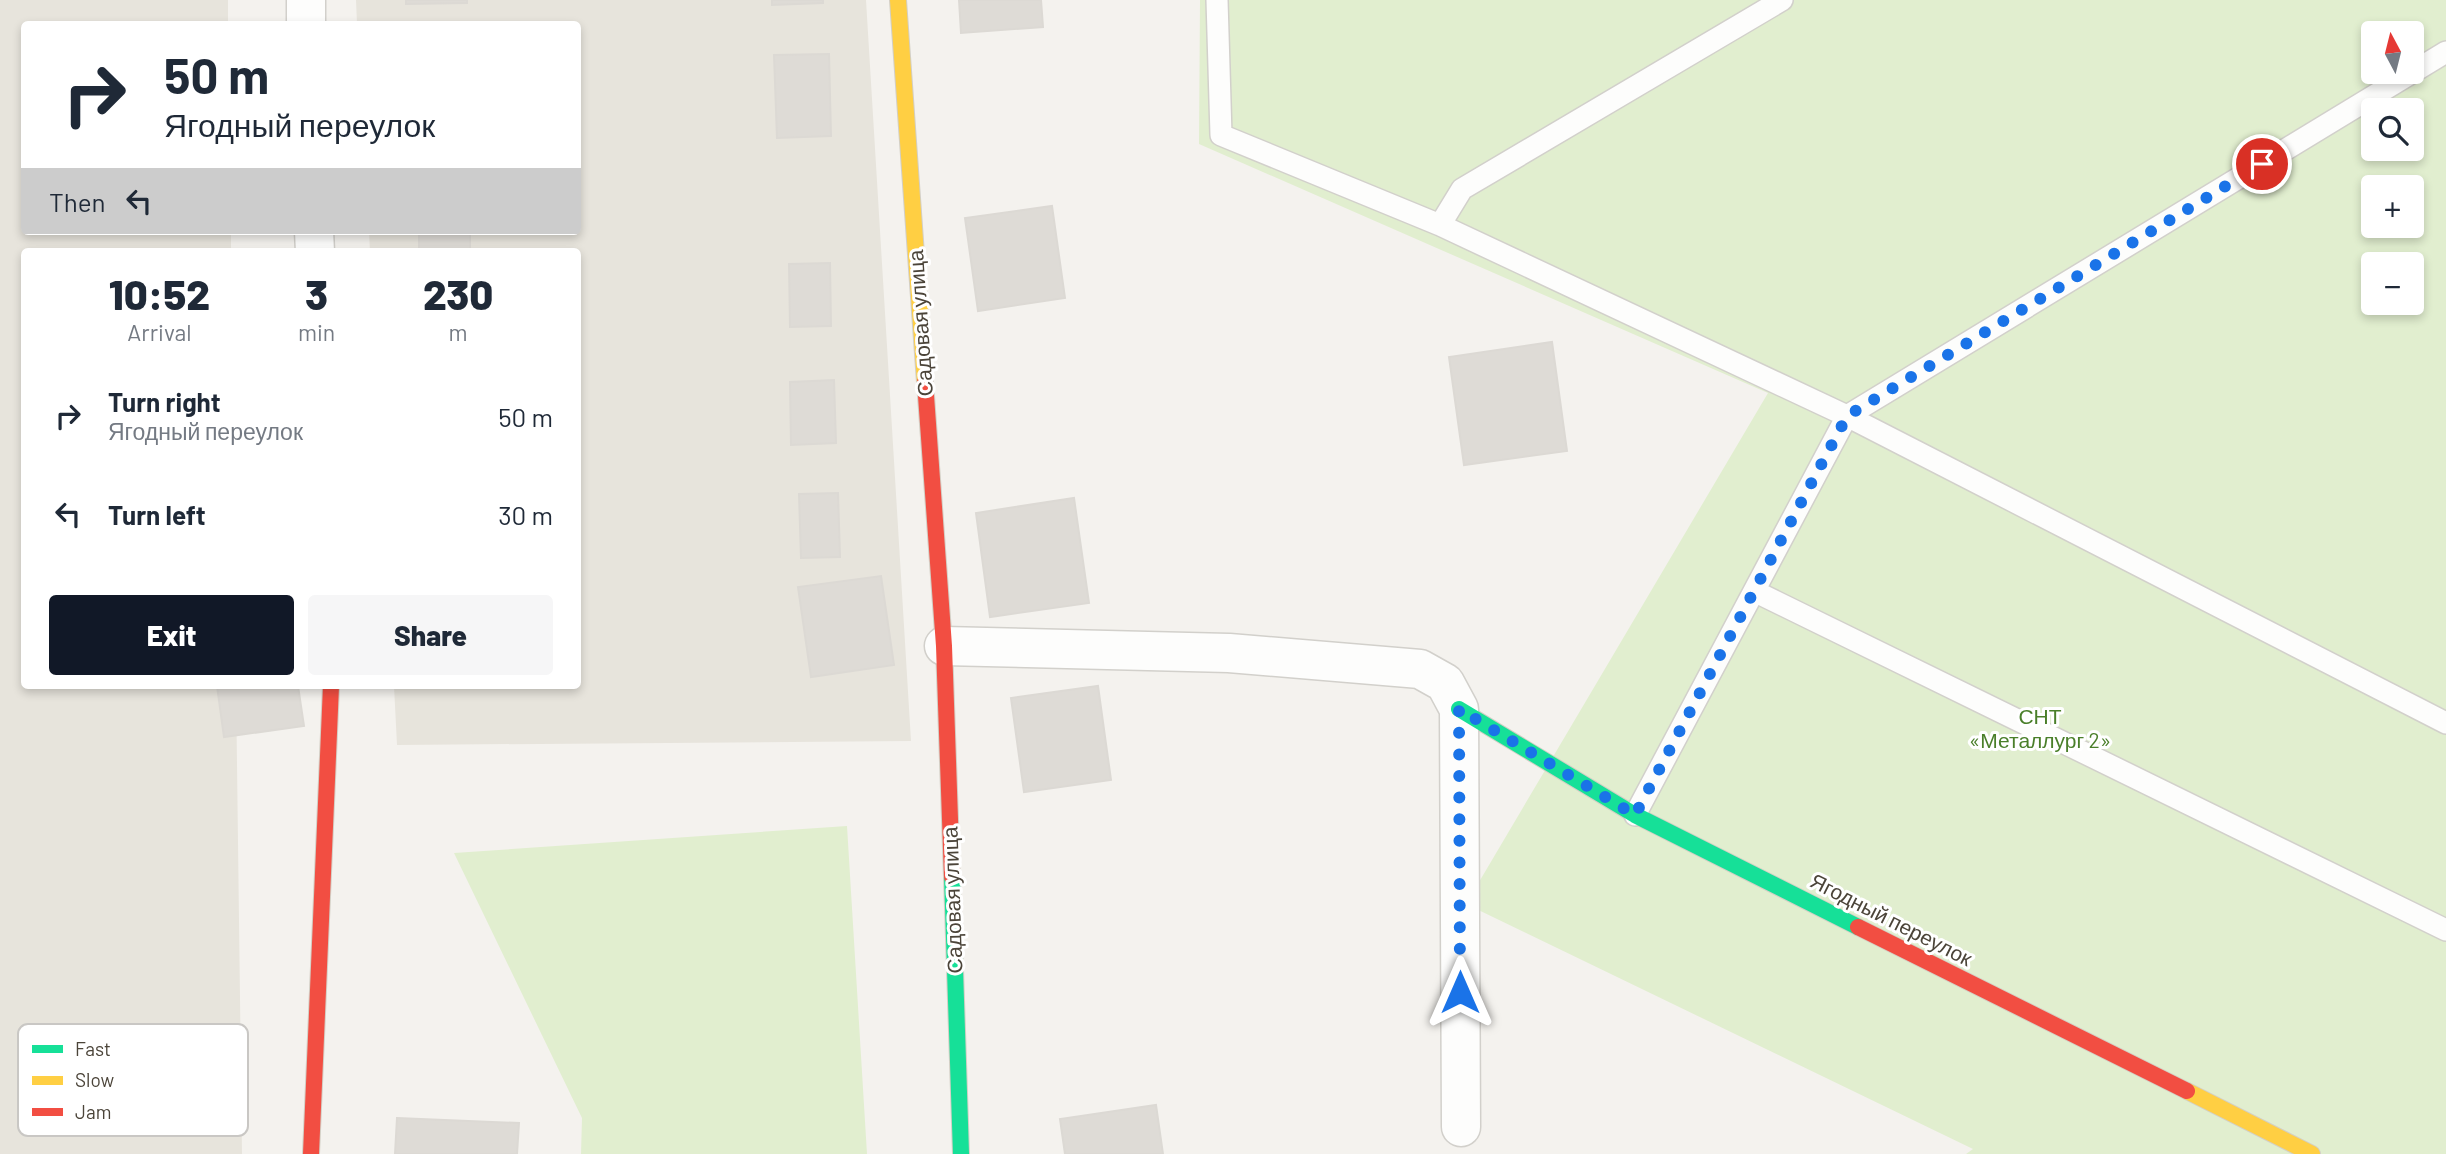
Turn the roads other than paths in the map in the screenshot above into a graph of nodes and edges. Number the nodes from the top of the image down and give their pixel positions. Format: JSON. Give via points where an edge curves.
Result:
{"nodes":[{"id":1,"x":306,"y":0,"type":"edge"},
{"id":2,"x":898,"y":0,"type":"edge"},
{"id":3,"x":1217,"y":0,"type":"edge"},
{"id":4,"x":1782,"y":0,"type":"edge"},
{"id":5,"x":306,"y":21,"type":"edge"},
{"id":6,"x":2446,"y":52,"type":"edge"},
{"id":7,"x":1440,"y":225,"type":"junction"},
{"id":8,"x":1847,"y":416,"type":"junction"},
{"id":9,"x":1754,"y":591,"type":"junction"},
{"id":10,"x":944,"y":646,"type":"junction"},
{"id":11,"x":331,"y":689,"type":"edge"},
{"id":12,"x":1459,"y":709,"type":"junction"},
{"id":13,"x":2446,"y":723,"type":"edge"},
{"id":14,"x":1635,"y":815,"type":"junction"},
{"id":15,"x":2446,"y":930,"type":"edge"},
{"id":16,"x":1461,"y":1127,"type":"dead end"},
{"id":17,"x":311,"y":1154,"type":"edge"},
{"id":18,"x":961,"y":1154,"type":"edge"},
{"id":19,"x":2312,"y":1154,"type":"edge"}],
"edges":[{"from":1,"to":5,"type":"street"},
{"from":2,"to":10,"type":"street","name":"Садовая улица"},
{"from":3,"to":7,"type":"lane","via":[[1221,135]]},
{"from":4,"to":7,"type":"lane","via":[[1462,189]]},
{"from":6,"to":8,"type":"lane"},
{"from":7,"to":8,"type":"lane"},
{"from":8,"to":9,"type":"lane"},
{"from":8,"to":13,"type":"lane"},
{"from":9,"to":14,"type":"lane"},
{"from":9,"to":15,"type":"lane"},
{"from":10,"to":12,"type":"street","via":[[1229,653],[1420,669],[1445,683]]},
{"from":10,"to":18,"type":"street","name":"Садовая улица"},
{"from":11,"to":17,"type":"street"},
{"from":12,"to":14,"type":"street","name":"Ягодный переулок"},
{"from":12,"to":16,"type":"street"},
{"from":14,"to":19,"type":"street","name":"Ягодный переулок"}]}
